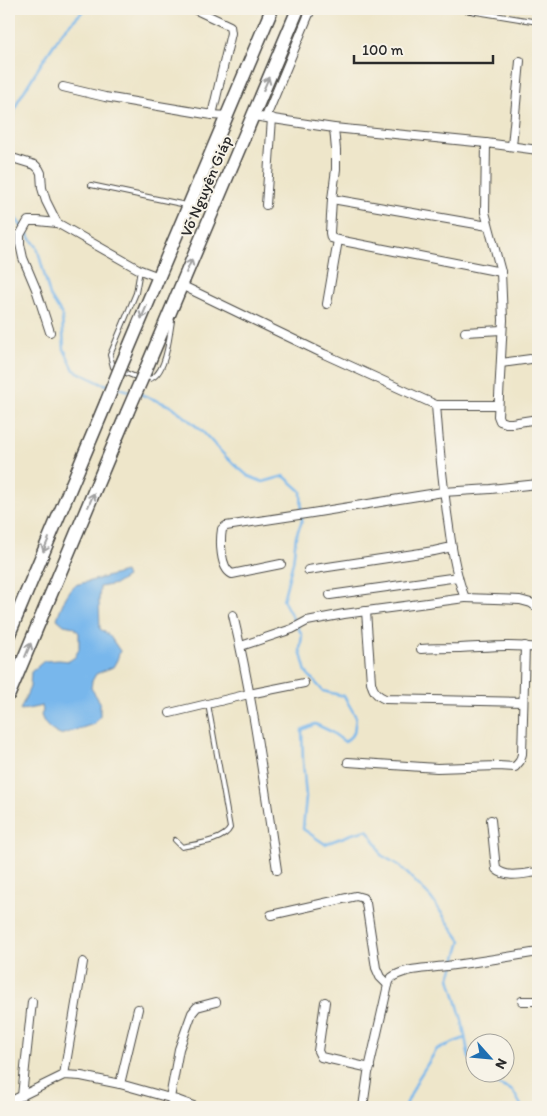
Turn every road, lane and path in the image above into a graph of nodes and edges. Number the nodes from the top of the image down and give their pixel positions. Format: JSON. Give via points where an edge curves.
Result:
{"nodes":[{"id":1,"x":194,"y":9,"type":"edge"},
{"id":2,"x":272,"y":9,"type":"edge"},
{"id":3,"x":298,"y":9,"type":"edge"},
{"id":4,"x":311,"y":9,"type":"edge"},
{"id":5,"x":458,"y":9,"type":"edge"},
{"id":6,"x":538,"y":22,"type":"edge"},
{"id":7,"x":520,"y":61,"type":"dead end"},
{"id":8,"x":63,"y":88,"type":"dead end"},
{"id":9,"x":212,"y":115,"type":"junction"},
{"id":10,"x":227,"y":116,"type":"junction"},
{"id":11,"x":263,"y":117,"type":"junction"},
{"id":12,"x":334,"y":128,"type":"junction"},
{"id":13,"x":486,"y":143,"type":"junction"},
{"id":14,"x":512,"y":146,"type":"junction"},
{"id":15,"x":538,"y":150,"type":"edge"},
{"id":16,"x":9,"y":157,"type":"edge"},
{"id":17,"x":90,"y":185,"type":"dead end"},
{"id":18,"x":332,"y":199,"type":"junction"},
{"id":19,"x":189,"y":205,"type":"junction"},
{"id":20,"x":266,"y":205,"type":"dead end"},
{"id":21,"x":57,"y":223,"type":"junction"},
{"id":22,"x":488,"y":226,"type":"junction"},
{"id":23,"x":338,"y":240,"type":"junction"},
{"id":24,"x":140,"y":270,"type":"junction"},
{"id":25,"x":501,"y":272,"type":"junction"},
{"id":26,"x":159,"y":277,"type":"junction"},
{"id":27,"x":184,"y":286,"type":"junction"},
{"id":28,"x":327,"y":304,"type":"dead end"},
{"id":29,"x":502,"y":330,"type":"junction"},
{"id":30,"x":50,"y":332,"type":"dead end"},
{"id":31,"x":465,"y":332,"type":"dead end"},
{"id":32,"x":538,"y":358,"type":"edge"},
{"id":33,"x":501,"y":363,"type":"junction"},
{"id":34,"x":436,"y":405,"type":"junction"},
{"id":35,"x":498,"y":405,"type":"junction"},
{"id":36,"x":538,"y":419,"type":"edge"},
{"id":37,"x":538,"y":484,"type":"edge"},
{"id":38,"x":443,"y":492,"type":"junction"},
{"id":39,"x":452,"y":547,"type":"junction"},
{"id":40,"x":280,"y":564,"type":"dead end"},
{"id":41,"x":308,"y":570,"type":"dead end"},
{"id":42,"x":458,"y":577,"type":"junction"},
{"id":43,"x":330,"y":595,"type":"dead end"},
{"id":44,"x":465,"y":598,"type":"junction"},
{"id":45,"x":538,"y":608,"type":"edge"},
{"id":46,"x":366,"y":611,"type":"junction"},
{"id":47,"x":233,"y":615,"type":"dead end"},
{"id":48,"x":9,"y":634,"type":"edge"},
{"id":49,"x":240,"y":646,"type":"junction"},
{"id":50,"x":525,"y":646,"type":"junction"},
{"id":51,"x":538,"y":648,"type":"edge"},
{"id":52,"x":421,"y":649,"type":"dead end"},
{"id":53,"x":304,"y":683,"type":"dead end"},
{"id":54,"x":9,"y":694,"type":"edge"},
{"id":55,"x":249,"y":694,"type":"junction"},
{"id":56,"x":523,"y":702,"type":"junction"},
{"id":57,"x":208,"y":704,"type":"junction"},
{"id":58,"x":170,"y":713,"type":"dead end"},
{"id":59,"x":348,"y":762,"type":"dead end"},
{"id":60,"x":491,"y":820,"type":"dead end"},
{"id":61,"x":175,"y":840,"type":"dead end"},
{"id":62,"x":277,"y":870,"type":"dead end"},
{"id":63,"x":538,"y":872,"type":"edge"},
{"id":64,"x":271,"y":915,"type":"dead end"},
{"id":65,"x":538,"y":952,"type":"edge"},
{"id":66,"x":83,"y":962,"type":"dead end"},
{"id":67,"x":388,"y":985,"type":"junction"},
{"id":68,"x":522,"y":1001,"type":"dead end"},
{"id":69,"x":538,"y":1001,"type":"edge"},
{"id":70,"x":32,"y":1002,"type":"dead end"},
{"id":71,"x":216,"y":1002,"type":"dead end"},
{"id":72,"x":325,"y":1002,"type":"dead end"},
{"id":73,"x":138,"y":1010,"type":"dead end"},
{"id":74,"x":370,"y":1068,"type":"junction"},
{"id":75,"x":64,"y":1075,"type":"junction"},
{"id":76,"x":120,"y":1084,"type":"junction"},
{"id":77,"x":22,"y":1096,"type":"junction"},
{"id":78,"x":173,"y":1099,"type":"junction"},
{"id":79,"x":9,"y":1102,"type":"edge"},
{"id":80,"x":169,"y":1107,"type":"edge"},
{"id":81,"x":195,"y":1107,"type":"edge"},
{"id":82,"x":363,"y":1107,"type":"edge"}],
"edges":[{"from":1,"to":9,"type":"street","via":[[230,26]]},
{"from":2,"to":10,"type":"highway","name":"Võ Nguyên Giáp"},
{"from":11,"to":3,"type":"highway","name":"Võ Nguyên Giáp","one_way":true},
{"from":4,"to":11,"type":"street"},
{"from":5,"to":6,"type":"lane"},
{"from":7,"to":14,"type":"street"},
{"from":8,"to":9,"type":"street"},
{"from":9,"to":10,"type":"street"},
{"from":10,"to":19,"type":"highway","name":"Võ Nguyên Giáp"},
{"from":11,"to":12,"type":"street"},
{"from":11,"to":20,"type":"street"},
{"from":27,"to":11,"type":"highway","name":"Võ Nguyên Giáp","one_way":true},
{"from":12,"to":13,"type":"street"},
{"from":12,"to":18,"type":"street","via":[[336,169]]},
{"from":13,"to":14,"type":"street"},
{"from":13,"to":22,"type":"street","via":[[485,212]]},
{"from":14,"to":15,"type":"street"},
{"from":16,"to":21,"type":"street","via":[[39,168],[46,201]]},
{"from":17,"to":19,"type":"lane"},
{"from":18,"to":22,"type":"street"},
{"from":18,"to":23,"type":"street","via":[[330,233],[331,238]]},
{"from":19,"to":26,"type":"highway","name":"Võ Nguyên Giáp"},
{"from":21,"to":24,"type":"street"},
{"from":21,"to":30,"type":"street","via":[[28,222],[20,235],[23,258]]},
{"from":22,"to":25,"type":"street"},
{"from":23,"to":25,"type":"street"},
{"from":23,"to":28,"type":"street"},
{"from":24,"to":26,"type":"street"},
{"from":24,"to":27,"type":"lane","via":[[136,293],[110,355],[113,367],[142,379],[151,379],[162,367]]},
{"from":25,"to":29,"type":"street"},
{"from":26,"to":48,"type":"highway","name":"Võ Nguyên Giáp","one_way":true,"bridge":true},
{"from":27,"to":34,"type":"street"},
{"from":54,"to":27,"type":"highway","name":"Võ Nguyên Giáp","one_way":true,"bridge":true},
{"from":29,"to":31,"type":"street"},
{"from":29,"to":33,"type":"street"},
{"from":32,"to":33,"type":"street"},
{"from":33,"to":35,"type":"street"},
{"from":34,"to":35,"type":"street"},
{"from":34,"to":38,"type":"street"},
{"from":35,"to":36,"type":"street","via":[[500,421],[512,423]]},
{"from":37,"to":38,"type":"street"},
{"from":38,"to":39,"type":"street"},
{"from":38,"to":40,"type":"street","via":[[222,528],[220,540],[227,572],[232,574]]},
{"from":39,"to":41,"type":"street"},
{"from":39,"to":42,"type":"street"},
{"from":42,"to":43,"type":"street"},
{"from":42,"to":44,"type":"street"},
{"from":44,"to":45,"type":"street","via":[[520,600]]},
{"from":44,"to":46,"type":"street"},
{"from":46,"to":49,"type":"street","via":[[307,621]]},
{"from":46,"to":56,"type":"street","via":[[371,682],[373,691],[379,696],[386,699]]},
{"from":47,"to":49,"type":"street"},
{"from":49,"to":55,"type":"street"},
{"from":50,"to":51,"type":"street"},
{"from":50,"to":52,"type":"street"},
{"from":50,"to":56,"type":"street"},
{"from":53,"to":55,"type":"street"},
{"from":55,"to":57,"type":"street"},
{"from":55,"to":62,"type":"street"},
{"from":56,"to":59,"type":"street","via":[[522,754],[515,767],[437,768]]},
{"from":57,"to":58,"type":"street"},
{"from":57,"to":61,"type":"lane","via":[[230,828],[228,834],[219,838],[182,847]]},
{"from":60,"to":63,"type":"street","via":[[496,869],[508,875]]},
{"from":64,"to":67,"type":"street","via":[[356,896],[363,898],[376,968]]},
{"from":65,"to":67,"type":"street","via":[[401,973],[390,978]]},
{"from":66,"to":75,"type":"street"},
{"from":67,"to":74,"type":"street"},
{"from":68,"to":69,"type":"street"},
{"from":70,"to":77,"type":"street"},
{"from":71,"to":78,"type":"street","via":[[197,1007],[192,1013],[179,1049]]},
{"from":72,"to":74,"type":"street","via":[[318,1051],[322,1056]]},
{"from":73,"to":76,"type":"street"},
{"from":74,"to":82,"type":"street"},
{"from":75,"to":76,"type":"street"},
{"from":75,"to":77,"type":"street"},
{"from":76,"to":78,"type":"street"},
{"from":77,"to":79,"type":"street"},
{"from":78,"to":80,"type":"street"},
{"from":78,"to":81,"type":"street"}]}
